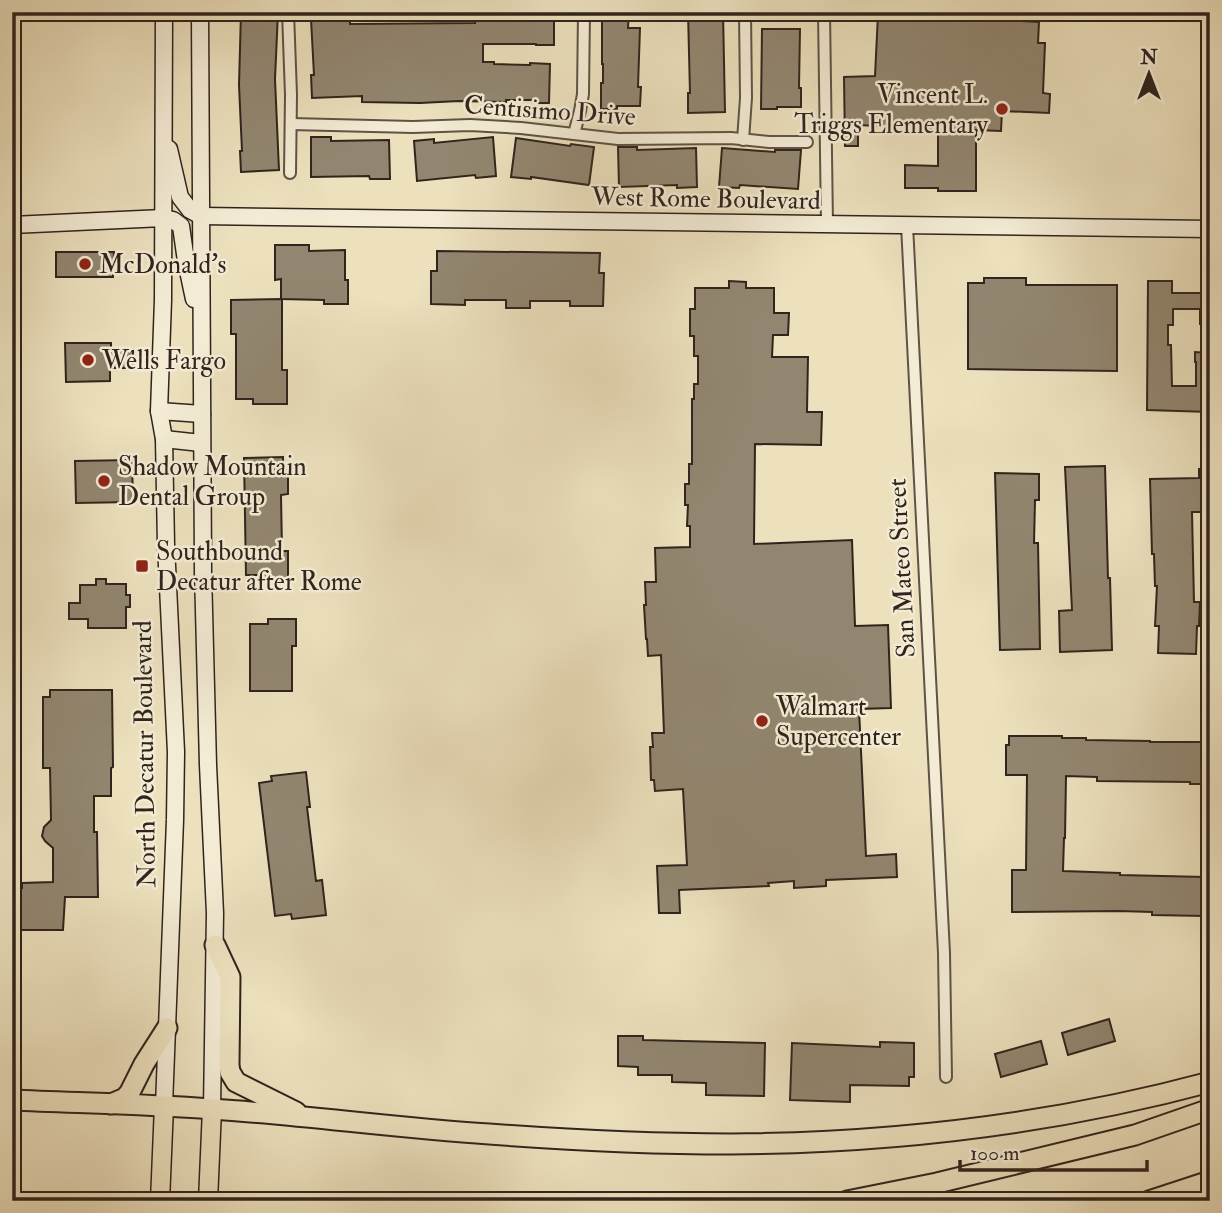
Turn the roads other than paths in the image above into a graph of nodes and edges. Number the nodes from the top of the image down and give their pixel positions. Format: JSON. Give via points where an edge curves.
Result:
{"nodes":[{"id":1,"x":163,"y":12,"type":"edge"},
{"id":2,"x":200,"y":12,"type":"edge"},
{"id":3,"x":288,"y":12,"type":"edge"},
{"id":4,"x":584,"y":12,"type":"edge"},
{"id":5,"x":745,"y":12,"type":"edge"},
{"id":6,"x":824,"y":12,"type":"edge"},
{"id":7,"x":290,"y":124,"type":"junction"},
{"id":8,"x":163,"y":126,"type":"junction"},
{"id":9,"x":574,"y":134,"type":"junction"},
{"id":10,"x":743,"y":140,"type":"junction"},
{"id":11,"x":807,"y":142,"type":"dead end"},
{"id":12,"x":290,"y":173,"type":"dead end"},
{"id":13,"x":201,"y":216,"type":"junction"},
{"id":14,"x":163,"y":218,"type":"junction"},
{"id":15,"x":827,"y":224,"type":"junction"},
{"id":16,"x":12,"y":225,"type":"edge"},
{"id":17,"x":907,"y":225,"type":"junction"},
{"id":18,"x":1210,"y":229,"type":"edge"},
{"id":19,"x":201,"y":328,"type":"junction"},
{"id":20,"x":159,"y":411,"type":"junction"},
{"id":21,"x":202,"y":414,"type":"junction"},
{"id":22,"x":164,"y":439,"type":"junction"},
{"id":23,"x":201,"y":443,"type":"junction"},
{"id":24,"x":215,"y":945,"type":"junction"},
{"id":25,"x":167,"y":1028,"type":"junction"},
{"id":26,"x":946,"y":1077,"type":"dead end"},
{"id":27,"x":1210,"y":1082,"type":"edge"},
{"id":28,"x":12,"y":1100,"type":"edge"},
{"id":29,"x":110,"y":1104,"type":"junction"},
{"id":30,"x":164,"y":1106,"type":"junction"},
{"id":31,"x":212,"y":1109,"type":"junction"},
{"id":32,"x":1210,"y":1109,"type":"edge"},
{"id":33,"x":306,"y":1118,"type":"junction"},
{"id":34,"x":1210,"y":1181,"type":"edge"},
{"id":35,"x":161,"y":1192,"type":"edge"},
{"id":36,"x":209,"y":1192,"type":"edge"},
{"id":37,"x":848,"y":1201,"type":"edge"},
{"id":38,"x":1149,"y":1201,"type":"edge"}],
"edges":[{"from":1,"to":8,"type":"main road","name":"North Decatur Boulevard"},
{"from":2,"to":13,"type":"main road"},
{"from":3,"to":7,"type":"street"},
{"from":4,"to":9,"type":"street","via":[[583,94]]},
{"from":5,"to":10,"type":"street"},
{"from":6,"to":15,"type":"street"},
{"from":7,"to":9,"type":"street","name":"Centisimo Drive","via":[[497,126]]},
{"from":7,"to":12,"type":"street"},
{"from":8,"to":13,"type":"main road","via":[[180,197]]},
{"from":8,"to":14,"type":"main road","name":"North Decatur Boulevard"},
{"from":9,"to":10,"type":"street","name":"Centisimo Drive"},
{"from":10,"to":11,"type":"street","name":"Centisimo Drive"},
{"from":13,"to":15,"type":"main road","name":"West Rome Boulevard"},
{"from":13,"to":19,"type":"main road"},
{"from":14,"to":16,"type":"main road"},
{"from":14,"to":19,"type":"main road","via":[[181,226]]},
{"from":14,"to":20,"type":"main road","name":"North Decatur Boulevard"},
{"from":15,"to":17,"type":"main road","name":"West Rome Boulevard"},
{"from":17,"to":18,"type":"main road","name":"West Rome Boulevard"},
{"from":17,"to":26,"type":"street","name":"San Mateo Street","via":[[944,953]]},
{"from":19,"to":21,"type":"main road"},
{"from":20,"to":21,"type":"main road"},
{"from":20,"to":22,"type":"main road","name":"North Decatur Boulevard"},
{"from":21,"to":23,"type":"main road"},
{"from":22,"to":23,"type":"main road"},
{"from":22,"to":25,"type":"main road","name":"North Decatur Boulevard","via":[[176,752]]},
{"from":23,"to":24,"type":"main road"},
{"from":24,"to":31,"type":"main road"},
{"from":24,"to":33,"type":"highway","via":[[230,977],[229,1065],[233,1078]]},
{"from":25,"to":29,"type":"highway","via":[[130,1092]]},
{"from":25,"to":30,"type":"main road","name":"North Decatur Boulevard"},
{"from":27,"to":33,"type":"highway","via":[[1004,1124],[817,1142],[629,1141]]},
{"from":28,"to":29,"type":"highway"},
{"from":29,"to":30,"type":"highway"},
{"from":30,"to":31,"type":"highway"},
{"from":30,"to":35,"type":"main road","name":"North Decatur Boulevard"},
{"from":31,"to":33,"type":"highway"},
{"from":31,"to":36,"type":"main road"},
{"from":32,"to":37,"type":"highway","via":[[1135,1135]]},
{"from":34,"to":38,"type":"highway"}]}
